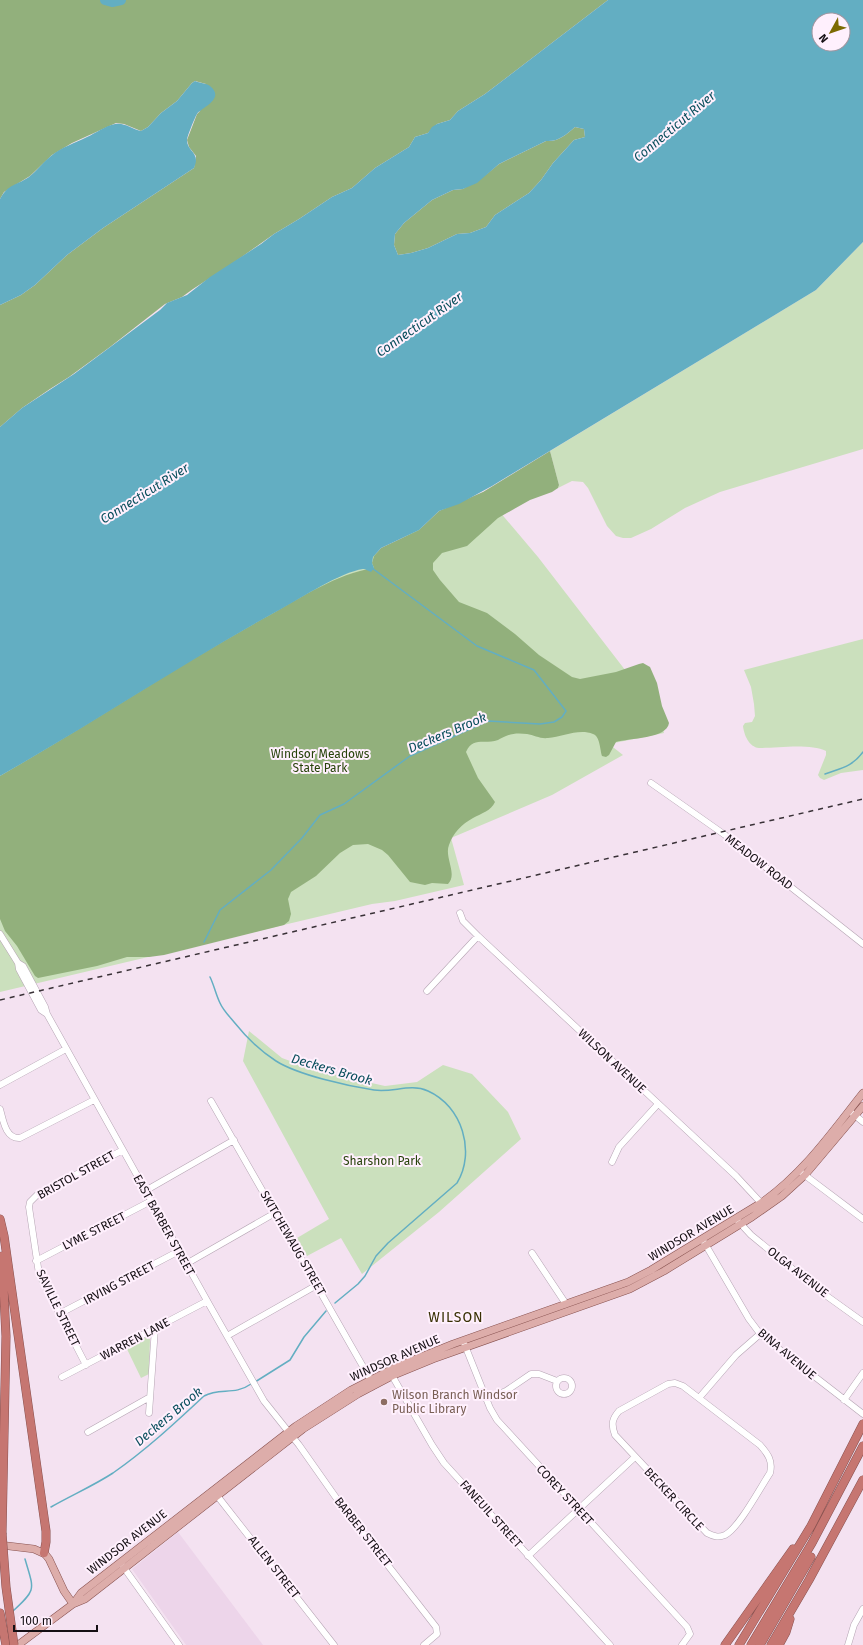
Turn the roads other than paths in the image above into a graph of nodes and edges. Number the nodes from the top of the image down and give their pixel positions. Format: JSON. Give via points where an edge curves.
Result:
{"nodes":[{"id":1,"x":652,"y":783,"type":"dead end"},
{"id":2,"x":460,"y":913,"type":"dead end"},
{"id":3,"x":0,"y":934,"type":"edge"},
{"id":4,"x":478,"y":936,"type":"junction"},
{"id":5,"x":863,"y":944,"type":"edge"},
{"id":6,"x":427,"y":991,"type":"dead end"},
{"id":7,"x":66,"y":1049,"type":"junction"},
{"id":8,"x":0,"y":1085,"type":"edge"},
{"id":9,"x":863,"y":1093,"type":"edge"},
{"id":10,"x":94,"y":1100,"type":"junction"},
{"id":11,"x":211,"y":1101,"type":"dead end"},
{"id":12,"x":658,"y":1104,"type":"junction"},
{"id":13,"x":861,"y":1104,"type":"edge"},
{"id":14,"x":0,"y":1109,"type":"edge"},
{"id":15,"x":852,"y":1113,"type":"junction"},
{"id":16,"x":863,"y":1122,"type":"edge"},
{"id":17,"x":234,"y":1140,"type":"junction"},
{"id":18,"x":123,"y":1150,"type":"junction"},
{"id":19,"x":612,"y":1162,"type":"dead end"},
{"id":20,"x":802,"y":1173,"type":"junction"},
{"id":21,"x":145,"y":1191,"type":"junction"},
{"id":22,"x":151,"y":1201,"type":"junction"},
{"id":23,"x":30,"y":1202,"type":"joint"},
{"id":24,"x":763,"y":1205,"type":"junction"},
{"id":25,"x":275,"y":1213,"type":"junction"},
{"id":26,"x":0,"y":1219,"type":"edge"},
{"id":27,"x":863,"y":1219,"type":"edge"},
{"id":28,"x":738,"y":1221,"type":"junction"},
{"id":29,"x":0,"y":1242,"type":"edge"},
{"id":30,"x":704,"y":1242,"type":"junction"},
{"id":31,"x":179,"y":1251,"type":"junction"},
{"id":32,"x":532,"y":1253,"type":"dead end"},
{"id":33,"x":36,"y":1261,"type":"junction"},
{"id":34,"x":186,"y":1264,"type":"junction"},
{"id":35,"x":316,"y":1285,"type":"junction"},
{"id":36,"x":596,"y":1297,"type":"junction"},
{"id":37,"x":207,"y":1301,"type":"junction"},
{"id":38,"x":566,"y":1304,"type":"junction"},
{"id":39,"x":60,"y":1314,"type":"junction"},
{"id":40,"x":863,"y":1322,"type":"edge"},
{"id":41,"x":155,"y":1328,"type":"junction"},
{"id":42,"x":760,"y":1334,"type":"junction"},
{"id":43,"x":227,"y":1336,"type":"junction"},
{"id":44,"x":464,"y":1344,"type":"junction"},
{"id":45,"x":86,"y":1365,"type":"junction"},
{"id":46,"x":391,"y":1373,"type":"junction"},
{"id":47,"x":863,"y":1373,"type":"edge"},
{"id":48,"x":62,"y":1377,"type":"dead end"},
{"id":49,"x":557,"y":1381,"type":"dead end"},
{"id":50,"x":372,"y":1382,"type":"junction"},
{"id":51,"x":150,"y":1397,"type":"junction"},
{"id":52,"x":699,"y":1398,"type":"junction"},
{"id":53,"x":486,"y":1399,"type":"junction"},
{"id":54,"x":844,"y":1400,"type":"junction"},
{"id":55,"x":149,"y":1413,"type":"dead end"},
{"id":56,"x":863,"y":1414,"type":"edge"},
{"id":57,"x":863,"y":1424,"type":"edge"},
{"id":58,"x":88,"y":1432,"type":"dead end"},
{"id":59,"x":290,"y":1435,"type":"junction"},
{"id":60,"x":863,"y":1446,"type":"edge"},
{"id":61,"x":635,"y":1457,"type":"junction"},
{"id":62,"x":863,"y":1458,"type":"edge"},
{"id":63,"x":863,"y":1480,"type":"edge"},
{"id":64,"x":216,"y":1493,"type":"junction"},
{"id":65,"x":579,"y":1510,"type":"junction"},
{"id":66,"x":811,"y":1526,"type":"junction"},
{"id":67,"x":149,"y":1539,"type":"junction"},
{"id":68,"x":0,"y":1545,"type":"edge"},
{"id":69,"x":154,"y":1546,"type":"junction"},
{"id":70,"x":44,"y":1553,"type":"junction"},
{"id":71,"x":528,"y":1556,"type":"junction"},
{"id":72,"x":120,"y":1562,"type":"junction"},
{"id":73,"x":124,"y":1568,"type":"junction"},
{"id":74,"x":73,"y":1604,"type":"junction"},
{"id":75,"x":863,"y":1609,"type":"edge"},
{"id":76,"x":792,"y":1610,"type":"junction"},
{"id":77,"x":0,"y":1613,"type":"edge"},
{"id":78,"x":6,"y":1645,"type":"edge"},
{"id":79,"x":14,"y":1645,"type":"edge"},
{"id":80,"x":18,"y":1645,"type":"edge"},
{"id":81,"x":179,"y":1645,"type":"edge"},
{"id":82,"x":334,"y":1645,"type":"edge"},
{"id":83,"x":424,"y":1645,"type":"edge"},
{"id":84,"x":610,"y":1645,"type":"edge"},
{"id":85,"x":682,"y":1645,"type":"edge"},
{"id":86,"x":725,"y":1645,"type":"edge"},
{"id":87,"x":739,"y":1645,"type":"edge"},
{"id":88,"x":751,"y":1645,"type":"edge"},
{"id":89,"x":760,"y":1645,"type":"edge"},
{"id":90,"x":771,"y":1645,"type":"edge"},
{"id":91,"x":779,"y":1645,"type":"edge"},
{"id":92,"x":848,"y":1645,"type":"edge"}],
"edges":[{"from":1,"to":5,"type":"street","name":"MEADOW ROAD","via":[[722,832]]},
{"from":2,"to":4,"type":"street","name":"WILSON AVENUE","via":[[463,921]]},
{"from":3,"to":7,"type":"street","name":"EAST BARBER STREET","via":[[18,963],[23,966]]},
{"from":4,"to":6,"type":"street"},
{"from":4,"to":12,"type":"street","name":"WILSON AVENUE"},
{"from":7,"to":8,"type":"street"},
{"from":7,"to":10,"type":"street","name":"EAST BARBER STREET"},
{"from":9,"to":13,"type":"main road","name":"WINDSOR AVENUE"},
{"from":10,"to":14,"type":"street","via":[[16,1138],[7,1131]]},
{"from":10,"to":18,"type":"street","name":"EAST BARBER STREET"},
{"from":11,"to":17,"type":"street","name":"SKITCHEWAUG STREET"},
{"from":12,"to":19,"type":"street","via":[[619,1147]]},
{"from":12,"to":24,"type":"street","name":"WILSON AVENUE","via":[[736,1176]]},
{"from":13,"to":15,"type":"main road","name":"WINDSOR AVENUE"},
{"from":15,"to":16,"type":"street"},
{"from":15,"to":20,"type":"main road","name":"WINDSOR AVENUE"},
{"from":17,"to":21,"type":"street"},
{"from":17,"to":25,"type":"street","name":"SKITCHEWAUG STREET"},
{"from":18,"to":21,"type":"street","name":"EAST BARBER STREET"},
{"from":18,"to":23,"type":"street","name":"BRISTOL STREET","via":[[37,1195]]},
{"from":20,"to":24,"type":"main road","name":"WINDSOR AVENUE"},
{"from":20,"to":27,"type":"street"},
{"from":21,"to":22,"type":"street","name":"EAST BARBER STREET"},
{"from":22,"to":31,"type":"street","name":"EAST BARBER STREET"},
{"from":22,"to":33,"type":"street","name":"LYME STREET"},
{"from":23,"to":33,"type":"street","name":"SAVILLE STREET"},
{"from":24,"to":28,"type":"main road","name":"WINDSOR AVENUE"},
{"from":25,"to":34,"type":"street"},
{"from":25,"to":35,"type":"street","name":"SKITCHEWAUG STREET"},
{"from":26,"to":70,"type":"highway","via":[[46,1531]]},
{"from":28,"to":30,"type":"main road","name":"WINDSOR AVENUE"},
{"from":28,"to":40,"type":"street","name":"OLGA AVENUE","via":[[751,1235]]},
{"from":29,"to":79,"type":"highway","bridge":true,"via":[[6,1336],[2,1533]]},
{"from":30,"to":36,"type":"main road","name":"WINDSOR AVENUE"},
{"from":30,"to":42,"type":"street","name":"BINA AVENUE"},
{"from":31,"to":34,"type":"street","name":"EAST BARBER STREET"},
{"from":31,"to":39,"type":"street","name":"IRVING STREET"},
{"from":32,"to":38,"type":"street"},
{"from":33,"to":39,"type":"street","name":"SAVILLE STREET","via":[[38,1274]]},
{"from":34,"to":37,"type":"street","name":"EAST BARBER STREET"},
{"from":35,"to":43,"type":"street"},
{"from":35,"to":50,"type":"street","name":"SKITCHEWAUG STREET"},
{"from":36,"to":38,"type":"main road","name":"WINDSOR AVENUE"},
{"from":36,"to":44,"type":"main road","name":"WINDSOR AVENUE"},
{"from":37,"to":41,"type":"street","name":"WARREN LANE"},
{"from":37,"to":43,"type":"street","name":"EAST BARBER STREET"},
{"from":38,"to":44,"type":"main road","name":"WINDSOR AVENUE"},
{"from":39,"to":45,"type":"street","name":"SAVILLE STREET"},
{"from":41,"to":45,"type":"street","name":"WARREN LANE"},
{"from":41,"to":51,"type":"street"},
{"from":42,"to":52,"type":"street","via":[[736,1355]]},
{"from":42,"to":54,"type":"street","name":"BINA AVENUE"},
{"from":43,"to":59,"type":"street","name":"EAST BARBER STREET","via":[[268,1407]]},
{"from":44,"to":46,"type":"main road","name":"WINDSOR AVENUE"},
{"from":44,"to":53,"type":"street","name":"COREY STREET"},
{"from":45,"to":48,"type":"street","name":"WARREN LANE"},
{"from":46,"to":50,"type":"main road","name":"WINDSOR AVENUE"},
{"from":46,"to":71,"type":"street","name":"FANEUIL STREET","via":[[444,1463]]},
{"from":47,"to":54,"type":"street"},
{"from":49,"to":53,"type":"street","via":[[539,1374],[531,1374],[506,1391]]},
{"from":50,"to":59,"type":"main road","name":"WINDSOR AVENUE"},
{"from":51,"to":55,"type":"street"},
{"from":51,"to":58,"type":"street"},
{"from":52,"to":61,"type":"street","name":"BECKER CIRCLE","via":[[683,1386],[668,1384],[619,1411],[611,1425],[615,1434]]},
{"from":52,"to":61,"type":"street","name":"BECKER CIRCLE","via":[[760,1445],[769,1454],[772,1466],[770,1473],[730,1531],[716,1537],[707,1534]]},
{"from":53,"to":65,"type":"street","name":"COREY STREET","via":[[497,1420]]},
{"from":54,"to":56,"type":"street","name":"BINA AVENUE"},
{"from":57,"to":66,"type":"highway"},
{"from":59,"to":64,"type":"main road","name":"WINDSOR AVENUE"},
{"from":59,"to":83,"type":"street","name":"BARBER STREET","via":[[436,1627],[438,1632]]},
{"from":60,"to":88,"type":"highway","via":[[821,1528]]},
{"from":61,"to":65,"type":"street"},
{"from":62,"to":89,"type":"highway","via":[[818,1544]]},
{"from":63,"to":76,"type":"highway"},
{"from":64,"to":67,"type":"main road","name":"WINDSOR AVENUE"},
{"from":64,"to":69,"type":"main road","name":"WINDSOR AVENUE"},
{"from":64,"to":82,"type":"street","name":"ALLEN STREET"},
{"from":65,"to":71,"type":"street"},
{"from":65,"to":85,"type":"street","name":"COREY STREET","via":[[687,1627],[690,1634]]},
{"from":66,"to":86,"type":"highway"},
{"from":66,"to":87,"type":"highway"},
{"from":67,"to":69,"type":"main road"},
{"from":67,"to":72,"type":"main road","name":"WINDSOR AVENUE"},
{"from":68,"to":70,"type":"main road","via":[[34,1549]]},
{"from":69,"to":73,"type":"main road","name":"WINDSOR AVENUE"},
{"from":70,"to":74,"type":"main road"},
{"from":71,"to":84,"type":"street","name":"FANEUIL STREET"},
{"from":72,"to":73,"type":"street"},
{"from":72,"to":74,"type":"main road","name":"WINDSOR AVENUE","via":[[81,1593]]},
{"from":73,"to":74,"type":"main road","name":"WINDSOR AVENUE","via":[[85,1599]]},
{"from":73,"to":81,"type":"street"},
{"from":74,"to":80,"type":"main road","name":"WINDSOR AVENUE"},
{"from":75,"to":92,"type":"street","via":[[854,1625]]},
{"from":76,"to":90,"type":"highway"},
{"from":76,"to":91,"type":"highway","via":[[786,1632]]},
{"from":77,"to":78,"type":"highway"}]}
